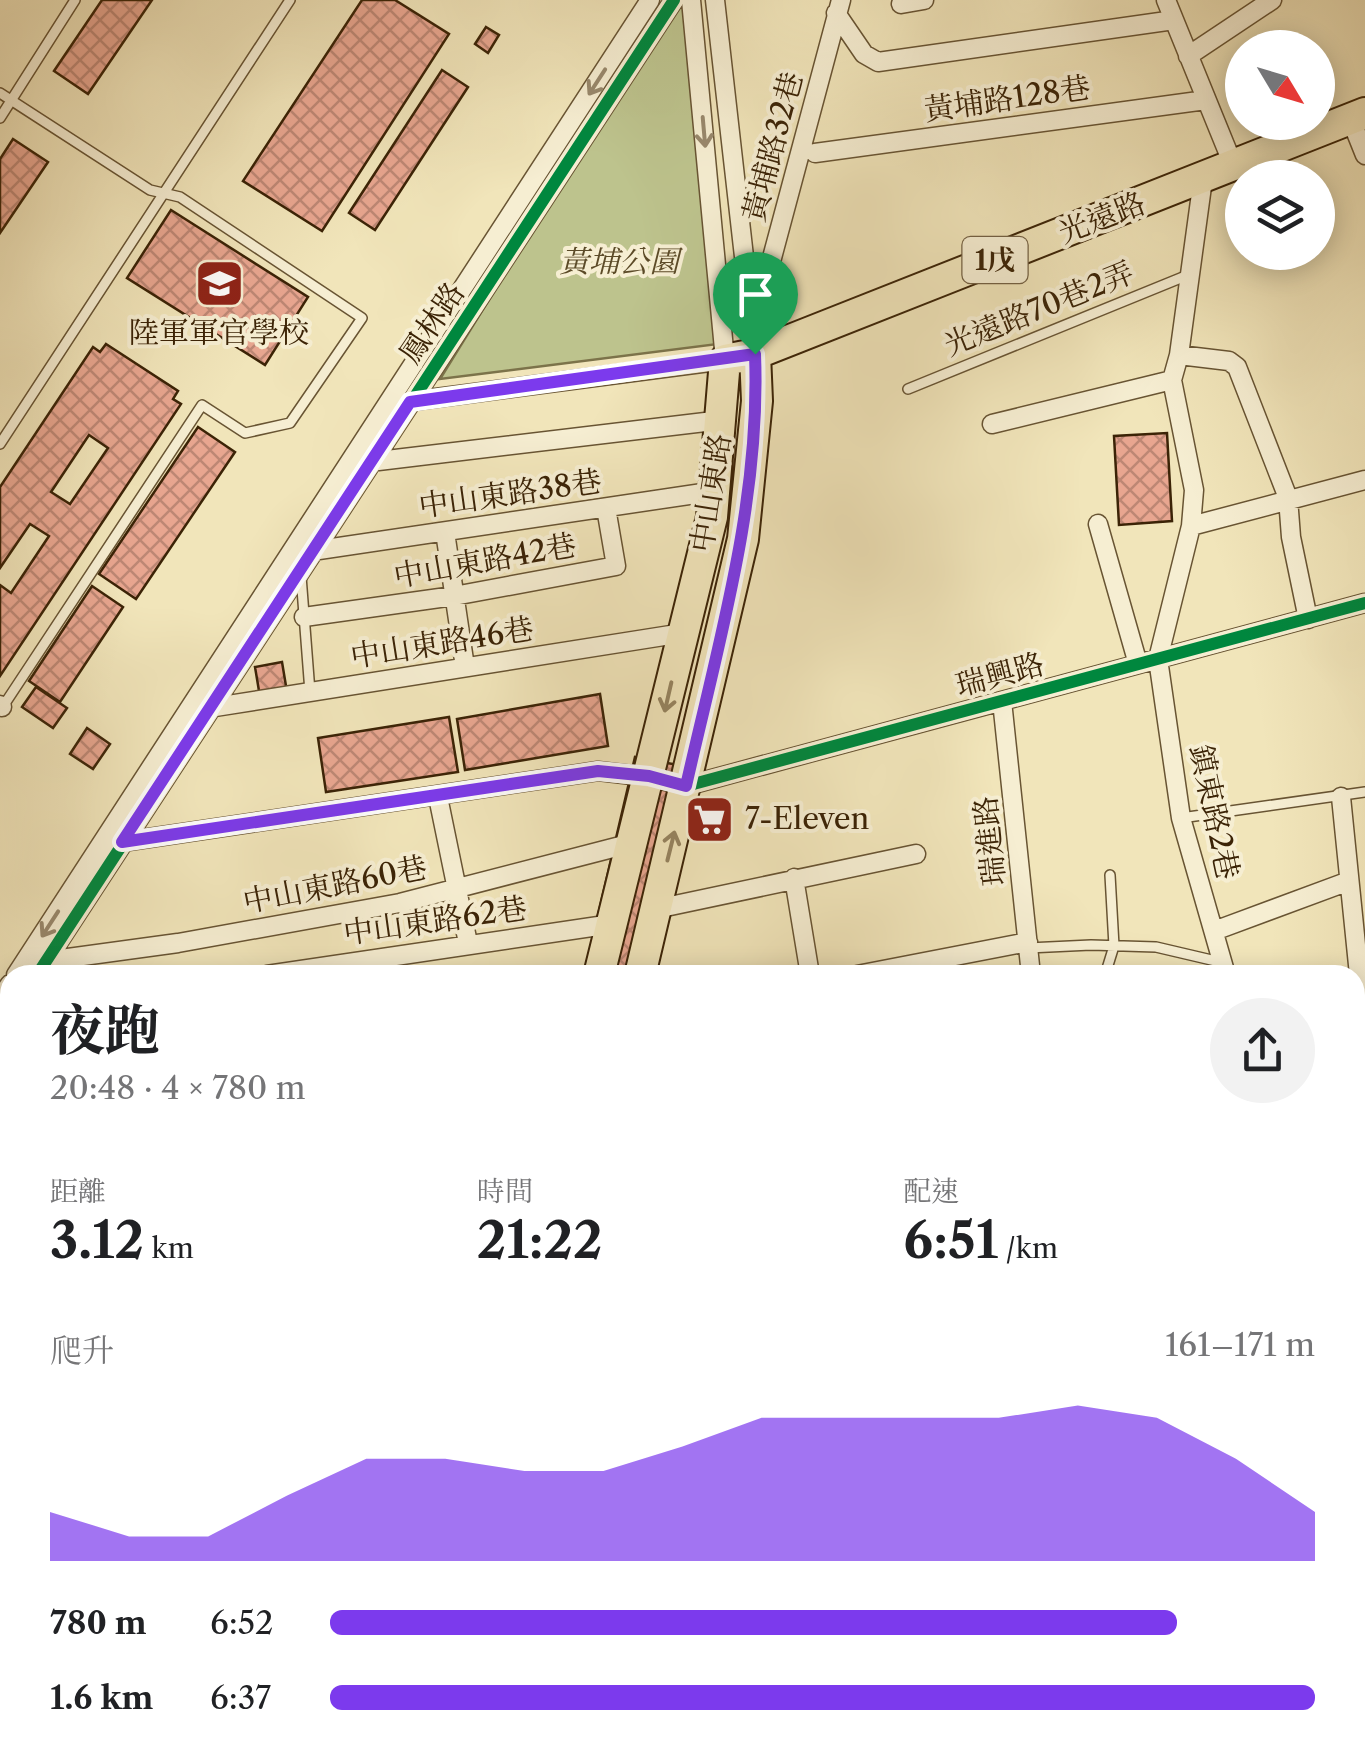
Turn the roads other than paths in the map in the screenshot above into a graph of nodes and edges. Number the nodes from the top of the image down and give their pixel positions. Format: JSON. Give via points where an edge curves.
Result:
{"nodes":[{"id":1,"x":75,"y":0,"type":"edge"},
{"id":2,"x":290,"y":0,"type":"edge"},
{"id":3,"x":650,"y":0,"type":"edge"},
{"id":4,"x":674,"y":0,"type":"edge"},
{"id":5,"x":691,"y":0,"type":"edge"},
{"id":6,"x":715,"y":0,"type":"edge"},
{"id":7,"x":924,"y":0,"type":"edge"},
{"id":8,"x":1166,"y":0,"type":"edge"},
{"id":9,"x":1272,"y":0,"type":"edge"},
{"id":10,"x":901,"y":4,"type":"dead end"},
{"id":11,"x":838,"y":7,"type":"edge"},
{"id":12,"x":1174,"y":20,"type":"junction"},
{"id":13,"x":1188,"y":56,"type":"junction"},
{"id":14,"x":0,"y":92,"type":"edge"},
{"id":15,"x":12,"y":100,"type":"junction"},
{"id":16,"x":1206,"y":100,"type":"junction"},
{"id":17,"x":1358,"y":117,"type":"edge"},
{"id":18,"x":0,"y":118,"type":"edge"},
{"id":19,"x":816,"y":154,"type":"dead end"},
{"id":20,"x":1365,"y":155,"type":"edge"},
{"id":21,"x":1231,"y":160,"type":"edge"},
{"id":22,"x":1251,"y":160,"type":"edge"},
{"id":23,"x":1225,"y":170,"type":"edge"},
{"id":24,"x":1203,"y":179,"type":"junction"},
{"id":25,"x":164,"y":194,"type":"junction"},
{"id":26,"x":1190,"y":274,"type":"junction"},
{"id":27,"x":751,"y":304,"type":"junction"},
{"id":28,"x":1179,"y":354,"type":"junction"},
{"id":29,"x":740,"y":357,"type":"junction"},
{"id":30,"x":1172,"y":380,"type":"junction"},
{"id":31,"x":908,"y":389,"type":"dead end"},
{"id":32,"x":390,"y":402,"type":"junction"},
{"id":33,"x":410,"y":402,"type":"junction"},
{"id":34,"x":722,"y":420,"type":"junction"},
{"id":35,"x":992,"y":424,"type":"dead end"},
{"id":36,"x":0,"y":444,"type":"edge"},
{"id":37,"x":370,"y":462,"type":"junction"},
{"id":38,"x":1365,"y":480,"type":"edge"},
{"id":39,"x":716,"y":491,"type":"junction"},
{"id":40,"x":1288,"y":498,"type":"junction"},
{"id":41,"x":606,"y":508,"type":"junction"},
{"id":42,"x":1098,"y":524,"type":"dead end"},
{"id":43,"x":1192,"y":526,"type":"junction"},
{"id":44,"x":445,"y":532,"type":"junction"},
{"id":45,"x":312,"y":551,"type":"junction"},
{"id":46,"x":300,"y":568,"type":"junction"},
{"id":47,"x":454,"y":596,"type":"junction"},
{"id":48,"x":1365,"y":603,"type":"edge"},
{"id":49,"x":304,"y":617,"type":"junction"},
{"id":50,"x":1308,"y":618,"type":"junction"},
{"id":51,"x":683,"y":633,"type":"junction"},
{"id":52,"x":1158,"y":659,"type":"junction"},
{"id":53,"x":1138,"y":664,"type":"junction"},
{"id":54,"x":464,"y":668,"type":"junction"},
{"id":55,"x":310,"y":692,"type":"junction"},
{"id":56,"x":1002,"y":700,"type":"junction"},
{"id":57,"x":1,"y":708,"type":"edge"},
{"id":58,"x":209,"y":708,"type":"junction"},
{"id":59,"x":649,"y":776,"type":"junction"},
{"id":60,"x":686,"y":786,"type":"junction"},
{"id":61,"x":1365,"y":792,"type":"edge"},
{"id":62,"x":438,"y":796,"type":"junction"},
{"id":63,"x":1341,"y":796,"type":"junction"},
{"id":64,"x":1182,"y":818,"type":"junction"},
{"id":65,"x":122,"y":842,"type":"junction"},
{"id":66,"x":632,"y":843,"type":"junction"},
{"id":67,"x":916,"y":854,"type":"dead end"},
{"id":68,"x":1110,"y":874,"type":"dead end"},
{"id":69,"x":794,"y":878,"type":"junction"},
{"id":70,"x":1350,"y":882,"type":"junction"},
{"id":71,"x":457,"y":888,"type":"junction"},
{"id":72,"x":656,"y":909,"type":"junction"},
{"id":73,"x":612,"y":924,"type":"junction"},
{"id":74,"x":1214,"y":931,"type":"junction"},
{"id":75,"x":468,"y":943,"type":"junction"},
{"id":76,"x":1028,"y":945,"type":"junction"},
{"id":77,"x":1114,"y":946,"type":"junction"},
{"id":78,"x":23,"y":965,"type":"edge"},
{"id":79,"x":43,"y":965,"type":"edge"},
{"id":80,"x":58,"y":965,"type":"edge"},
{"id":81,"x":330,"y":965,"type":"edge"},
{"id":82,"x":602,"y":965,"type":"edge"},
{"id":83,"x":642,"y":965,"type":"edge"},
{"id":84,"x":808,"y":965,"type":"edge"},
{"id":85,"x":914,"y":965,"type":"edge"},
{"id":86,"x":1030,"y":965,"type":"edge"},
{"id":87,"x":1109,"y":965,"type":"edge"},
{"id":88,"x":1212,"y":965,"type":"edge"},
{"id":89,"x":1224,"y":965,"type":"edge"},
{"id":90,"x":1358,"y":965,"type":"edge"}],
"edges":[{"from":1,"to":15,"type":"lane"},
{"from":2,"to":25,"type":"lane"},
{"from":3,"to":32,"type":"street","name":"鳳林路","one_way":true},
{"from":4,"to":33,"type":"street","name":"鳳林路"},
{"from":5,"to":29,"type":"street","name":"中山東路","one_way":true},
{"from":6,"to":27,"type":"street","name":"中山東路"},
{"from":7,"to":10,"type":"street"},
{"from":8,"to":12,"type":"street"},
{"from":9,"to":13,"type":"street"},
{"from":11,"to":12,"type":"street","via":[[864,54],[878,62]]},
{"from":11,"to":27,"type":"street","name":"黃埔路32巷","via":[[765,284]]},
{"from":12,"to":13,"type":"street"},
{"from":13,"to":16,"type":"street"},
{"from":14,"to":15,"type":"lane"},
{"from":15,"to":18,"type":"lane"},
{"from":15,"to":25,"type":"lane"},
{"from":16,"to":19,"type":"street","name":"黃埔路128巷"},
{"from":16,"to":21,"type":"street"},
{"from":17,"to":20,"type":"street"},
{"from":17,"to":22,"type":"main road","name":"光遠路","number":"1戊"},
{"from":23,"to":24,"type":"main road","name":"光遠路","number":"1戊"},
{"from":24,"to":26,"type":"street"},
{"from":24,"to":29,"type":"main road","name":"光遠路","number":"1戊"},
{"from":25,"to":36,"type":"lane"},
{"from":25,"to":57,"type":"lane","via":[[180,197],[362,318],[290,423],[245,433],[202,405]]},
{"from":26,"to":28,"type":"street"},
{"from":26,"to":31,"type":"lane","name":"光遠路70巷2弄"},
{"from":27,"to":29,"type":"street","name":"中山東路"},
{"from":28,"to":30,"type":"street"},
{"from":28,"to":40,"type":"street","via":[[1237,368]]},
{"from":29,"to":33,"type":"street"},
{"from":29,"to":34,"type":"main road","name":"中山東路"},
{"from":29,"to":60,"type":"main road","name":"中山東路","via":[[757,402],[742,540]]},
{"from":30,"to":35,"type":"street"},
{"from":30,"to":43,"type":"street","via":[[1194,490]]},
{"from":32,"to":33,"type":"street"},
{"from":32,"to":78,"type":"street","name":"鳳林路","one_way":true},
{"from":33,"to":37,"type":"street","name":"鳳林路"},
{"from":34,"to":37,"type":"street"},
{"from":34,"to":39,"type":"main road","name":"中山東路"},
{"from":37,"to":45,"type":"street","name":"鳳林路"},
{"from":38,"to":40,"type":"street"},
{"from":39,"to":41,"type":"street","name":"中山東路38巷"},
{"from":39,"to":51,"type":"main road","name":"中山東路"},
{"from":40,"to":43,"type":"street"},
{"from":40,"to":50,"type":"street"},
{"from":41,"to":44,"type":"street","name":"中山東路38巷"},
{"from":41,"to":47,"type":"street","name":"中山東路42巷","via":[[616,566]]},
{"from":42,"to":53,"type":"street"},
{"from":43,"to":52,"type":"street"},
{"from":44,"to":45,"type":"street","name":"中山東路38巷"},
{"from":44,"to":47,"type":"street"},
{"from":45,"to":46,"type":"street","name":"鳳林路"},
{"from":46,"to":49,"type":"lane"},
{"from":46,"to":58,"type":"street","name":"鳳林路"},
{"from":47,"to":49,"type":"street","name":"中山東路42巷"},
{"from":47,"to":54,"type":"street"},
{"from":48,"to":50,"type":"street","name":"瑞興路"},
{"from":49,"to":55,"type":"lane"},
{"from":50,"to":52,"type":"street","name":"瑞興路"},
{"from":51,"to":54,"type":"street","name":"中山東路46巷"},
{"from":51,"to":59,"type":"main road","name":"中山東路","one_way":true},
{"from":52,"to":53,"type":"street","name":"瑞興路"},
{"from":52,"to":64,"type":"street","name":"鎮東路2巷"},
{"from":53,"to":56,"type":"street","name":"瑞興路"},
{"from":54,"to":55,"type":"street","name":"中山東路46巷"},
{"from":55,"to":58,"type":"street","name":"中山東路46巷"},
{"from":56,"to":60,"type":"street","name":"瑞興路"},
{"from":56,"to":76,"type":"street","name":"瑞進路"},
{"from":58,"to":65,"type":"street","name":"鳳林路"},
{"from":59,"to":60,"type":"street"},
{"from":59,"to":62,"type":"street","via":[[598,771]]},
{"from":59,"to":66,"type":"main road","name":"中山東路"},
{"from":72,"to":60,"type":"main road","name":"中山東路","one_way":true},
{"from":61,"to":63,"type":"lane"},
{"from":62,"to":65,"type":"street"},
{"from":62,"to":71,"type":"street"},
{"from":63,"to":64,"type":"lane"},
{"from":63,"to":70,"type":"street"},
{"from":64,"to":74,"type":"street","name":"鎮東路2巷"},
{"from":65,"to":79,"type":"street","name":"鳳林路"},
{"from":66,"to":71,"type":"street","name":"中山東路60巷"},
{"from":66,"to":73,"type":"main road","name":"中山東路"},
{"from":67,"to":69,"type":"street"},
{"from":68,"to":77,"type":"lane"},
{"from":69,"to":72,"type":"street"},
{"from":69,"to":84,"type":"street"},
{"from":70,"to":74,"type":"street"},
{"from":70,"to":90,"type":"street"},
{"from":71,"to":75,"type":"street"},
{"from":71,"to":80,"type":"street","name":"中山東路60巷"},
{"from":72,"to":83,"type":"main road","name":"中山東路"},
{"from":73,"to":75,"type":"street","name":"中山東路62巷"},
{"from":73,"to":82,"type":"main road","name":"中山東路"},
{"from":74,"to":89,"type":"street","name":"鎮東路2巷"},
{"from":75,"to":81,"type":"street","name":"中山東路62巷"},
{"from":76,"to":77,"type":"lane"},
{"from":76,"to":85,"type":"street"},
{"from":76,"to":86,"type":"street","name":"瑞進路"},
{"from":77,"to":87,"type":"lane"},
{"from":77,"to":88,"type":"lane","via":[[1156,947]]}]}
